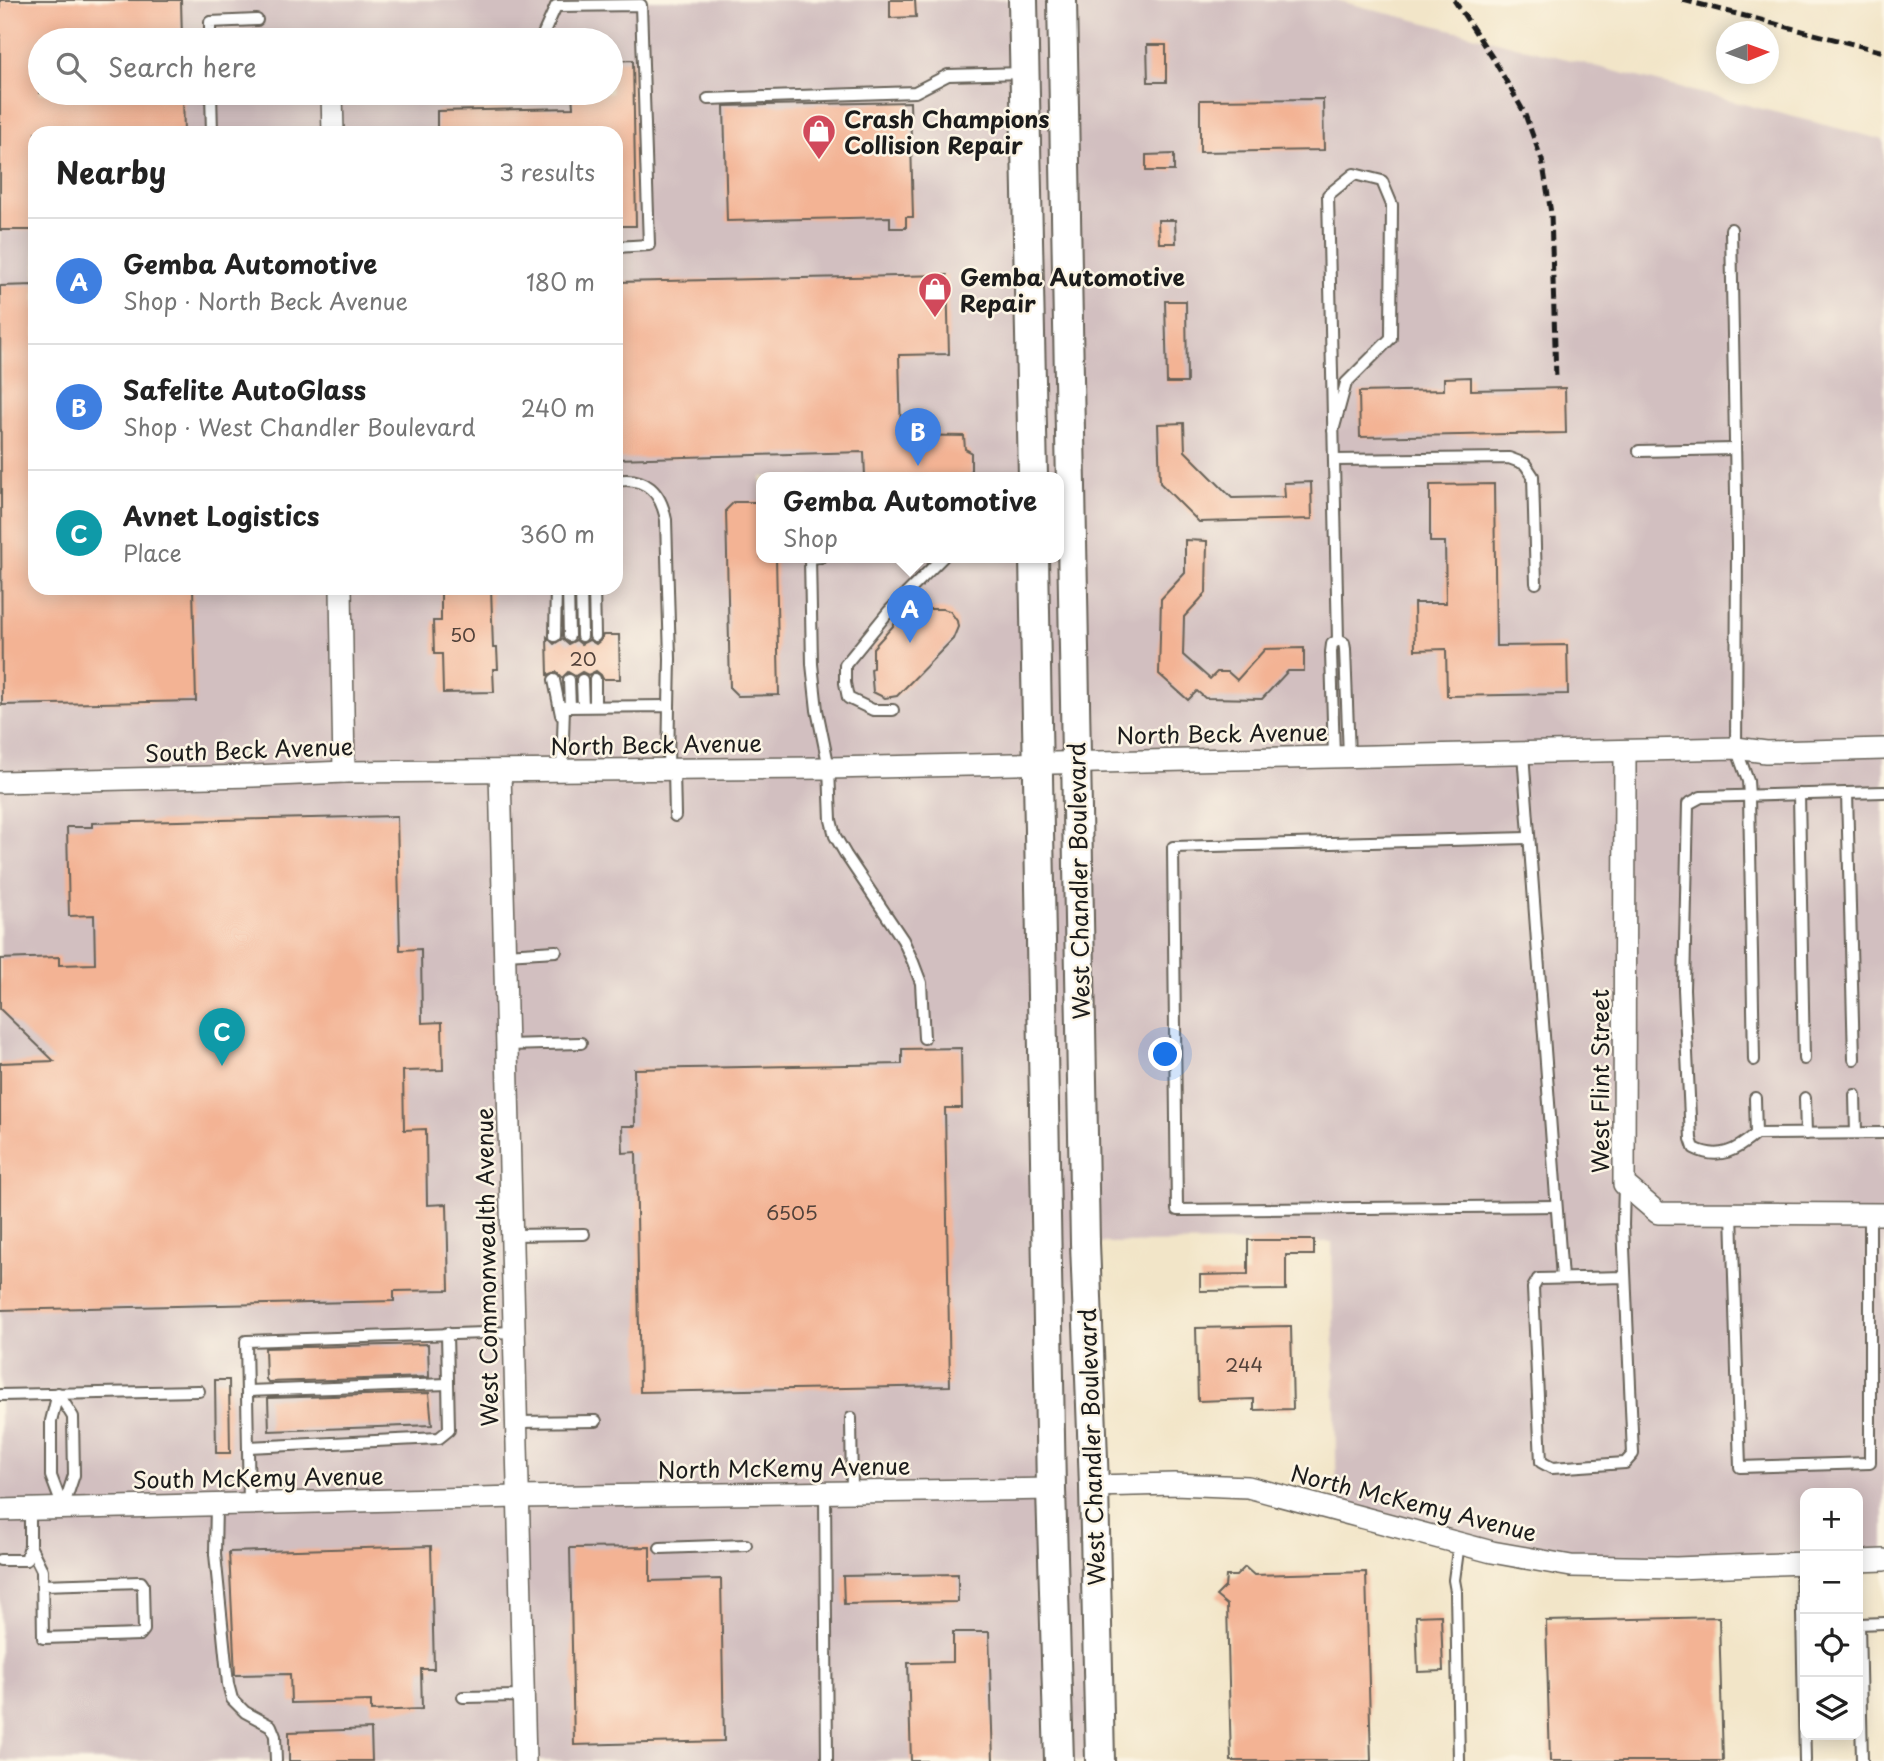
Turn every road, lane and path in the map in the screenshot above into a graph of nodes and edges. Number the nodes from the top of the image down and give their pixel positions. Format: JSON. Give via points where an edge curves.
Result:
{"nodes":[{"id":1,"x":1023,"y":0,"type":"edge"},
{"id":2,"x":1062,"y":0,"type":"edge"},
{"id":3,"x":643,"y":2,"type":"edge"},
{"id":4,"x":580,"y":3,"type":"edge"},
{"id":5,"x":257,"y":20,"type":"dead end"},
{"id":6,"x":210,"y":28,"type":"edge"},
{"id":7,"x":546,"y":28,"type":"edge"},
{"id":8,"x":1024,"y":73,"type":"junction"},
{"id":9,"x":708,"y":99,"type":"dead end"},
{"id":10,"x":211,"y":105,"type":"edge"},
{"id":11,"x":332,"y":105,"type":"edge"},
{"id":12,"x":212,"y":126,"type":"edge"},
{"id":13,"x":333,"y":126,"type":"edge"},
{"id":14,"x":1066,"y":206,"type":"junction"},
{"id":15,"x":1731,"y":229,"type":"dead end"},
{"id":16,"x":623,"y":247,"type":"edge"},
{"id":17,"x":1333,"y":431,"type":"junction"},
{"id":18,"x":1734,"y":449,"type":"junction"},
{"id":19,"x":1639,"y":452,"type":"dead end"},
{"id":20,"x":1334,"y":460,"type":"junction"},
{"id":21,"x":1033,"y":472,"type":"edge"},
{"id":22,"x":623,"y":480,"type":"edge"},
{"id":23,"x":810,"y":563,"type":"edge"},
{"id":24,"x":937,"y":563,"type":"edge"},
{"id":25,"x":1034,"y":563,"type":"edge"},
{"id":26,"x":1536,"y":583,"type":"dead end"},
{"id":27,"x":341,"y":595,"type":"edge"},
{"id":28,"x":556,"y":595,"type":"edge"},
{"id":29,"x":568,"y":595,"type":"edge"},
{"id":30,"x":581,"y":595,"type":"edge"},
{"id":31,"x":594,"y":595,"type":"edge"},
{"id":32,"x":555,"y":636,"type":"dead end"},
{"id":33,"x":569,"y":636,"type":"dead end"},
{"id":34,"x":582,"y":636,"type":"dead end"},
{"id":35,"x":595,"y":636,"type":"dead end"},
{"id":36,"x":554,"y":680,"type":"dead end"},
{"id":37,"x":569,"y":680,"type":"dead end"},
{"id":38,"x":582,"y":680,"type":"dead end"},
{"id":39,"x":595,"y":680,"type":"dead end"},
{"id":40,"x":583,"y":706,"type":"junction"},
{"id":41,"x":595,"y":706,"type":"junction"},
{"id":42,"x":668,"y":706,"type":"junction"},
{"id":43,"x":570,"y":707,"type":"junction"},
{"id":44,"x":893,"y":710,"type":"dead end"},
{"id":45,"x":562,"y":722,"type":"junction"},
{"id":46,"x":1736,"y":748,"type":"junction"},
{"id":47,"x":1884,"y":749,"type":"edge"},
{"id":48,"x":1625,"y":751,"type":"junction"},
{"id":49,"x":1523,"y":753,"type":"junction"},
{"id":50,"x":1341,"y":757,"type":"junction"},
{"id":51,"x":1038,"y":763,"type":"junction"},
{"id":52,"x":1076,"y":763,"type":"junction"},
{"id":53,"x":829,"y":768,"type":"junction"},
{"id":54,"x":671,"y":770,"type":"junction"},
{"id":55,"x":562,"y":771,"type":"junction"},
{"id":56,"x":344,"y":772,"type":"junction"},
{"id":57,"x":500,"y":772,"type":"junction"},
{"id":58,"x":0,"y":782,"type":"edge"},
{"id":59,"x":1884,"y":792,"type":"edge"},
{"id":60,"x":1847,"y":793,"type":"junction"},
{"id":61,"x":1799,"y":794,"type":"junction"},
{"id":62,"x":1749,"y":796,"type":"junction"},
{"id":63,"x":675,"y":816,"type":"dead end"},
{"id":64,"x":1528,"y":838,"type":"junction"},
{"id":65,"x":556,"y":951,"type":"dead end"},
{"id":66,"x":505,"y":954,"type":"junction"},
{"id":67,"x":924,"y":1038,"type":"dead end"},
{"id":68,"x":582,"y":1043,"type":"dead end"},
{"id":69,"x":507,"y":1045,"type":"junction"},
{"id":70,"x":1804,"y":1059,"type":"dead end"},
{"id":71,"x":1854,"y":1059,"type":"dead end"},
{"id":72,"x":1754,"y":1060,"type":"dead end"},
{"id":73,"x":1855,"y":1095,"type":"dead end"},
{"id":74,"x":1755,"y":1098,"type":"dead end"},
{"id":75,"x":1805,"y":1098,"type":"dead end"},
{"id":76,"x":1805,"y":1133,"type":"junction"},
{"id":77,"x":1856,"y":1133,"type":"junction"},
{"id":78,"x":1884,"y":1133,"type":"edge"},
{"id":79,"x":1756,"y":1134,"type":"junction"},
{"id":80,"x":1624,"y":1184,"type":"junction"},
{"id":81,"x":1556,"y":1206,"type":"junction"},
{"id":82,"x":1732,"y":1213,"type":"junction"},
{"id":83,"x":1877,"y":1214,"type":"edge"},
{"id":84,"x":584,"y":1234,"type":"dead end"},
{"id":85,"x":512,"y":1235,"type":"junction"},
{"id":86,"x":1625,"y":1277,"type":"junction"},
{"id":87,"x":1562,"y":1278,"type":"junction"},
{"id":88,"x":514,"y":1332,"type":"junction"},
{"id":89,"x":447,"y":1333,"type":"junction"},
{"id":90,"x":448,"y":1384,"type":"junction"},
{"id":91,"x":199,"y":1391,"type":"dead end"},
{"id":92,"x":247,"y":1391,"type":"junction"},
{"id":93,"x":58,"y":1394,"type":"junction"},
{"id":94,"x":0,"y":1395,"type":"edge"},
{"id":95,"x":851,"y":1418,"type":"dead end"},
{"id":96,"x":596,"y":1421,"type":"dead end"},
{"id":97,"x":516,"y":1423,"type":"junction"},
{"id":98,"x":248,"y":1447,"type":"junction"},
{"id":99,"x":1094,"y":1486,"type":"junction"},
{"id":100,"x":1051,"y":1489,"type":"junction"},
{"id":101,"x":825,"y":1492,"type":"junction"},
{"id":102,"x":852,"y":1492,"type":"junction"},
{"id":103,"x":518,"y":1497,"type":"junction"},
{"id":104,"x":216,"y":1504,"type":"junction"},
{"id":105,"x":249,"y":1504,"type":"junction"},
{"id":106,"x":63,"y":1508,"type":"junction"},
{"id":107,"x":30,"y":1509,"type":"junction"},
{"id":108,"x":0,"y":1510,"type":"edge"},
{"id":109,"x":1459,"y":1543,"type":"junction"},
{"id":110,"x":746,"y":1545,"type":"dead end"},
{"id":111,"x":30,"y":1546,"type":"junction"},
{"id":112,"x":660,"y":1548,"type":"dead end"},
{"id":113,"x":0,"y":1560,"type":"edge"},
{"id":114,"x":1884,"y":1560,"type":"edge"},
{"id":115,"x":1863,"y":1561,"type":"edge"},
{"id":116,"x":1800,"y":1563,"type":"edge"},
{"id":117,"x":42,"y":1585,"type":"junction"},
{"id":118,"x":1804,"y":1614,"type":"edge"},
{"id":119,"x":1884,"y":1623,"type":"edge"},
{"id":120,"x":523,"y":1696,"type":"junction"},
{"id":121,"x":463,"y":1697,"type":"dead end"},
{"id":122,"x":276,"y":1761,"type":"edge"},
{"id":123,"x":525,"y":1761,"type":"edge"},
{"id":124,"x":827,"y":1761,"type":"edge"},
{"id":125,"x":1059,"y":1761,"type":"edge"},
{"id":126,"x":1100,"y":1761,"type":"edge"},
{"id":127,"x":1459,"y":1761,"type":"edge"},
{"id":128,"x":1805,"y":1761,"type":"edge"},
{"id":129,"x":1862,"y":1761,"type":"edge"}],
"edges":[{"from":1,"to":8,"type":"main road"},
{"from":2,"to":14,"type":"main road","name":"West Chandler Boulevard"},
{"from":3,"to":4,"type":"lane"},
{"from":3,"to":16,"type":"lane","via":[[649,246]]},
{"from":4,"to":7,"type":"lane","via":[[556,6]]},
{"from":5,"to":6,"type":"lane","via":[[210,22]]},
{"from":8,"to":9,"type":"lane","via":[[948,75],[915,92]]},
{"from":8,"to":14,"type":"main road","via":[[1043,89],[1049,181]]},
{"from":8,"to":21,"type":"main road"},
{"from":10,"to":12,"type":"lane"},
{"from":11,"to":13,"type":"street"},
{"from":14,"to":52,"type":"main road","name":"West Chandler Boulevard"},
{"from":15,"to":18,"type":"lane"},
{"from":17,"to":17,"type":"lane","via":[[1328,195],[1354,174],[1382,181],[1392,205],[1391,338],[1346,383]]},
{"from":17,"to":20,"type":"lane"},
{"from":18,"to":19,"type":"lane"},
{"from":18,"to":46,"type":"lane"},
{"from":20,"to":26,"type":"lane","via":[[1509,458],[1525,464],[1534,476]]},
{"from":20,"to":50,"type":"lane","via":[[1338,640],[1331,652]]},
{"from":22,"to":42,"type":"lane","via":[[642,483],[654,491],[664,509]]},
{"from":23,"to":53,"type":"lane","via":[[812,664]]},
{"from":24,"to":44,"type":"lane","via":[[845,665],[848,698],[873,710]]},
{"from":25,"to":51,"type":"main road","name":"West Chandler Boulevard"},
{"from":27,"to":56,"type":"street"},
{"from":28,"to":32,"type":"lane"},
{"from":29,"to":33,"type":"lane"},
{"from":30,"to":34,"type":"lane"},
{"from":31,"to":35,"type":"lane"},
{"from":36,"to":45,"type":"lane"},
{"from":37,"to":43,"type":"lane"},
{"from":38,"to":40,"type":"lane"},
{"from":39,"to":41,"type":"lane"},
{"from":40,"to":41,"type":"lane"},
{"from":40,"to":43,"type":"lane"},
{"from":41,"to":42,"type":"lane"},
{"from":42,"to":54,"type":"lane"},
{"from":43,"to":45,"type":"lane","via":[[564,707]]},
{"from":45,"to":55,"type":"lane"},
{"from":46,"to":47,"type":"street","name":"North Beck Avenue","via":[[1766,752]]},
{"from":46,"to":48,"type":"street","name":"North Beck Avenue"},
{"from":46,"to":62,"type":"lane"},
{"from":48,"to":49,"type":"street","name":"North Beck Avenue"},
{"from":48,"to":80,"type":"street","name":"West Flint Street"},
{"from":49,"to":50,"type":"street","name":"North Beck Avenue"},
{"from":49,"to":64,"type":"lane"},
{"from":50,"to":52,"type":"street","name":"North Beck Avenue"},
{"from":51,"to":52,"type":"street","name":"North Beck Avenue"},
{"from":51,"to":53,"type":"street","name":"North Beck Avenue"},
{"from":51,"to":100,"type":"main road","name":"West Chandler Boulevard"},
{"from":52,"to":99,"type":"main road","name":"West Chandler Boulevard"},
{"from":53,"to":54,"type":"street","name":"North Beck Avenue"},
{"from":53,"to":67,"type":"lane","via":[[835,836],[913,962],[920,983]]},
{"from":54,"to":55,"type":"street","name":"North Beck Avenue"},
{"from":54,"to":63,"type":"lane"},
{"from":55,"to":57,"type":"street","name":"North Beck Avenue"},
{"from":56,"to":57,"type":"street","name":"South Beck Avenue"},
{"from":56,"to":58,"type":"street","name":"South Beck Avenue"},
{"from":57,"to":66,"type":"street","name":"West Commonwealth Avenue"},
{"from":59,"to":60,"type":"lane"},
{"from":60,"to":61,"type":"lane"},
{"from":60,"to":71,"type":"lane"},
{"from":61,"to":62,"type":"lane"},
{"from":61,"to":70,"type":"lane"},
{"from":62,"to":72,"type":"lane"},
{"from":62,"to":79,"type":"lane","via":[[1702,797],[1688,804],[1684,989],[1695,1148],[1705,1154],[1735,1151]]},
{"from":64,"to":81,"type":"lane"},
{"from":64,"to":81,"type":"lane","via":[[1173,847],[1177,1210]]},
{"from":65,"to":66,"type":"lane"},
{"from":66,"to":69,"type":"street","name":"West Commonwealth Avenue"},
{"from":68,"to":69,"type":"lane"},
{"from":69,"to":85,"type":"street","name":"West Commonwealth Avenue"},
{"from":73,"to":77,"type":"lane"},
{"from":74,"to":79,"type":"lane"},
{"from":75,"to":76,"type":"lane"},
{"from":76,"to":77,"type":"lane"},
{"from":76,"to":79,"type":"lane"},
{"from":77,"to":78,"type":"lane"},
{"from":80,"to":82,"type":"street","name":"West Flint Street","via":[[1658,1213]]},
{"from":80,"to":86,"type":"lane"},
{"from":81,"to":87,"type":"lane"},
{"from":82,"to":83,"type":"street","name":"West Flint Street"},
{"from":82,"to":83,"type":"lane","via":[[1740,1467],[1870,1463]]},
{"from":84,"to":85,"type":"lane"},
{"from":85,"to":88,"type":"street","name":"West Commonwealth Avenue"},
{"from":86,"to":87,"type":"lane"},
{"from":86,"to":87,"type":"lane","via":[[1633,1454],[1625,1463],[1552,1468],[1541,1462],[1533,1288],[1538,1279]]},
{"from":88,"to":89,"type":"lane"},
{"from":88,"to":97,"type":"street","name":"West Commonwealth Avenue"},
{"from":89,"to":90,"type":"lane"},
{"from":89,"to":92,"type":"lane","via":[[246,1341]]},
{"from":90,"to":92,"type":"lane"},
{"from":90,"to":98,"type":"lane","via":[[449,1430],[439,1438]]},
{"from":91,"to":93,"type":"lane"},
{"from":92,"to":98,"type":"lane"},
{"from":93,"to":94,"type":"lane"},
{"from":93,"to":106,"type":"lane","via":[[51,1420],[51,1476]]},
{"from":93,"to":106,"type":"lane","via":[[74,1417],[75,1475]]},
{"from":95,"to":102,"type":"lane"},
{"from":96,"to":97,"type":"lane"},
{"from":97,"to":103,"type":"street","name":"West Commonwealth Avenue"},
{"from":98,"to":105,"type":"lane"},
{"from":99,"to":109,"type":"street","name":"North McKemy Avenue","via":[[1248,1487]]},
{"from":99,"to":126,"type":"main road","name":"West Chandler Boulevard"},
{"from":100,"to":102,"type":"street","name":"North McKemy Avenue"},
{"from":100,"to":125,"type":"main road","name":"West Chandler Boulevard"},
{"from":101,"to":102,"type":"street","name":"North McKemy Avenue"},
{"from":101,"to":103,"type":"street","name":"North McKemy Avenue"},
{"from":101,"to":124,"type":"lane"},
{"from":103,"to":105,"type":"street","name":"South McKemy Avenue"},
{"from":103,"to":120,"type":"street","name":"West Commonwealth Avenue"},
{"from":104,"to":105,"type":"street","name":"South McKemy Avenue"},
{"from":104,"to":106,"type":"street","name":"South McKemy Avenue"},
{"from":104,"to":122,"type":"lane","via":[[215,1554],[228,1684],[232,1699],[245,1712],[271,1726]]},
{"from":106,"to":107,"type":"street","name":"South McKemy Avenue"},
{"from":107,"to":108,"type":"street","name":"South McKemy Avenue"},
{"from":107,"to":111,"type":"lane"},
{"from":109,"to":116,"type":"street","name":"North McKemy Avenue","via":[[1572,1566]]},
{"from":109,"to":127,"type":"lane","via":[[1454,1580]]},
{"from":110,"to":112,"type":"lane"},
{"from":111,"to":113,"type":"lane","via":[[26,1560]]},
{"from":111,"to":117,"type":"lane","via":[[42,1570]]},
{"from":114,"to":115,"type":"street"},
{"from":117,"to":117,"type":"lane","via":[[43,1638],[140,1635],[144,1630],[141,1582]]},
{"from":118,"to":128,"type":"lane"},
{"from":119,"to":129,"type":"lane","via":[[1858,1624]]},
{"from":120,"to":121,"type":"lane"},
{"from":120,"to":123,"type":"street","name":"West Commonwealth Avenue"}]}
